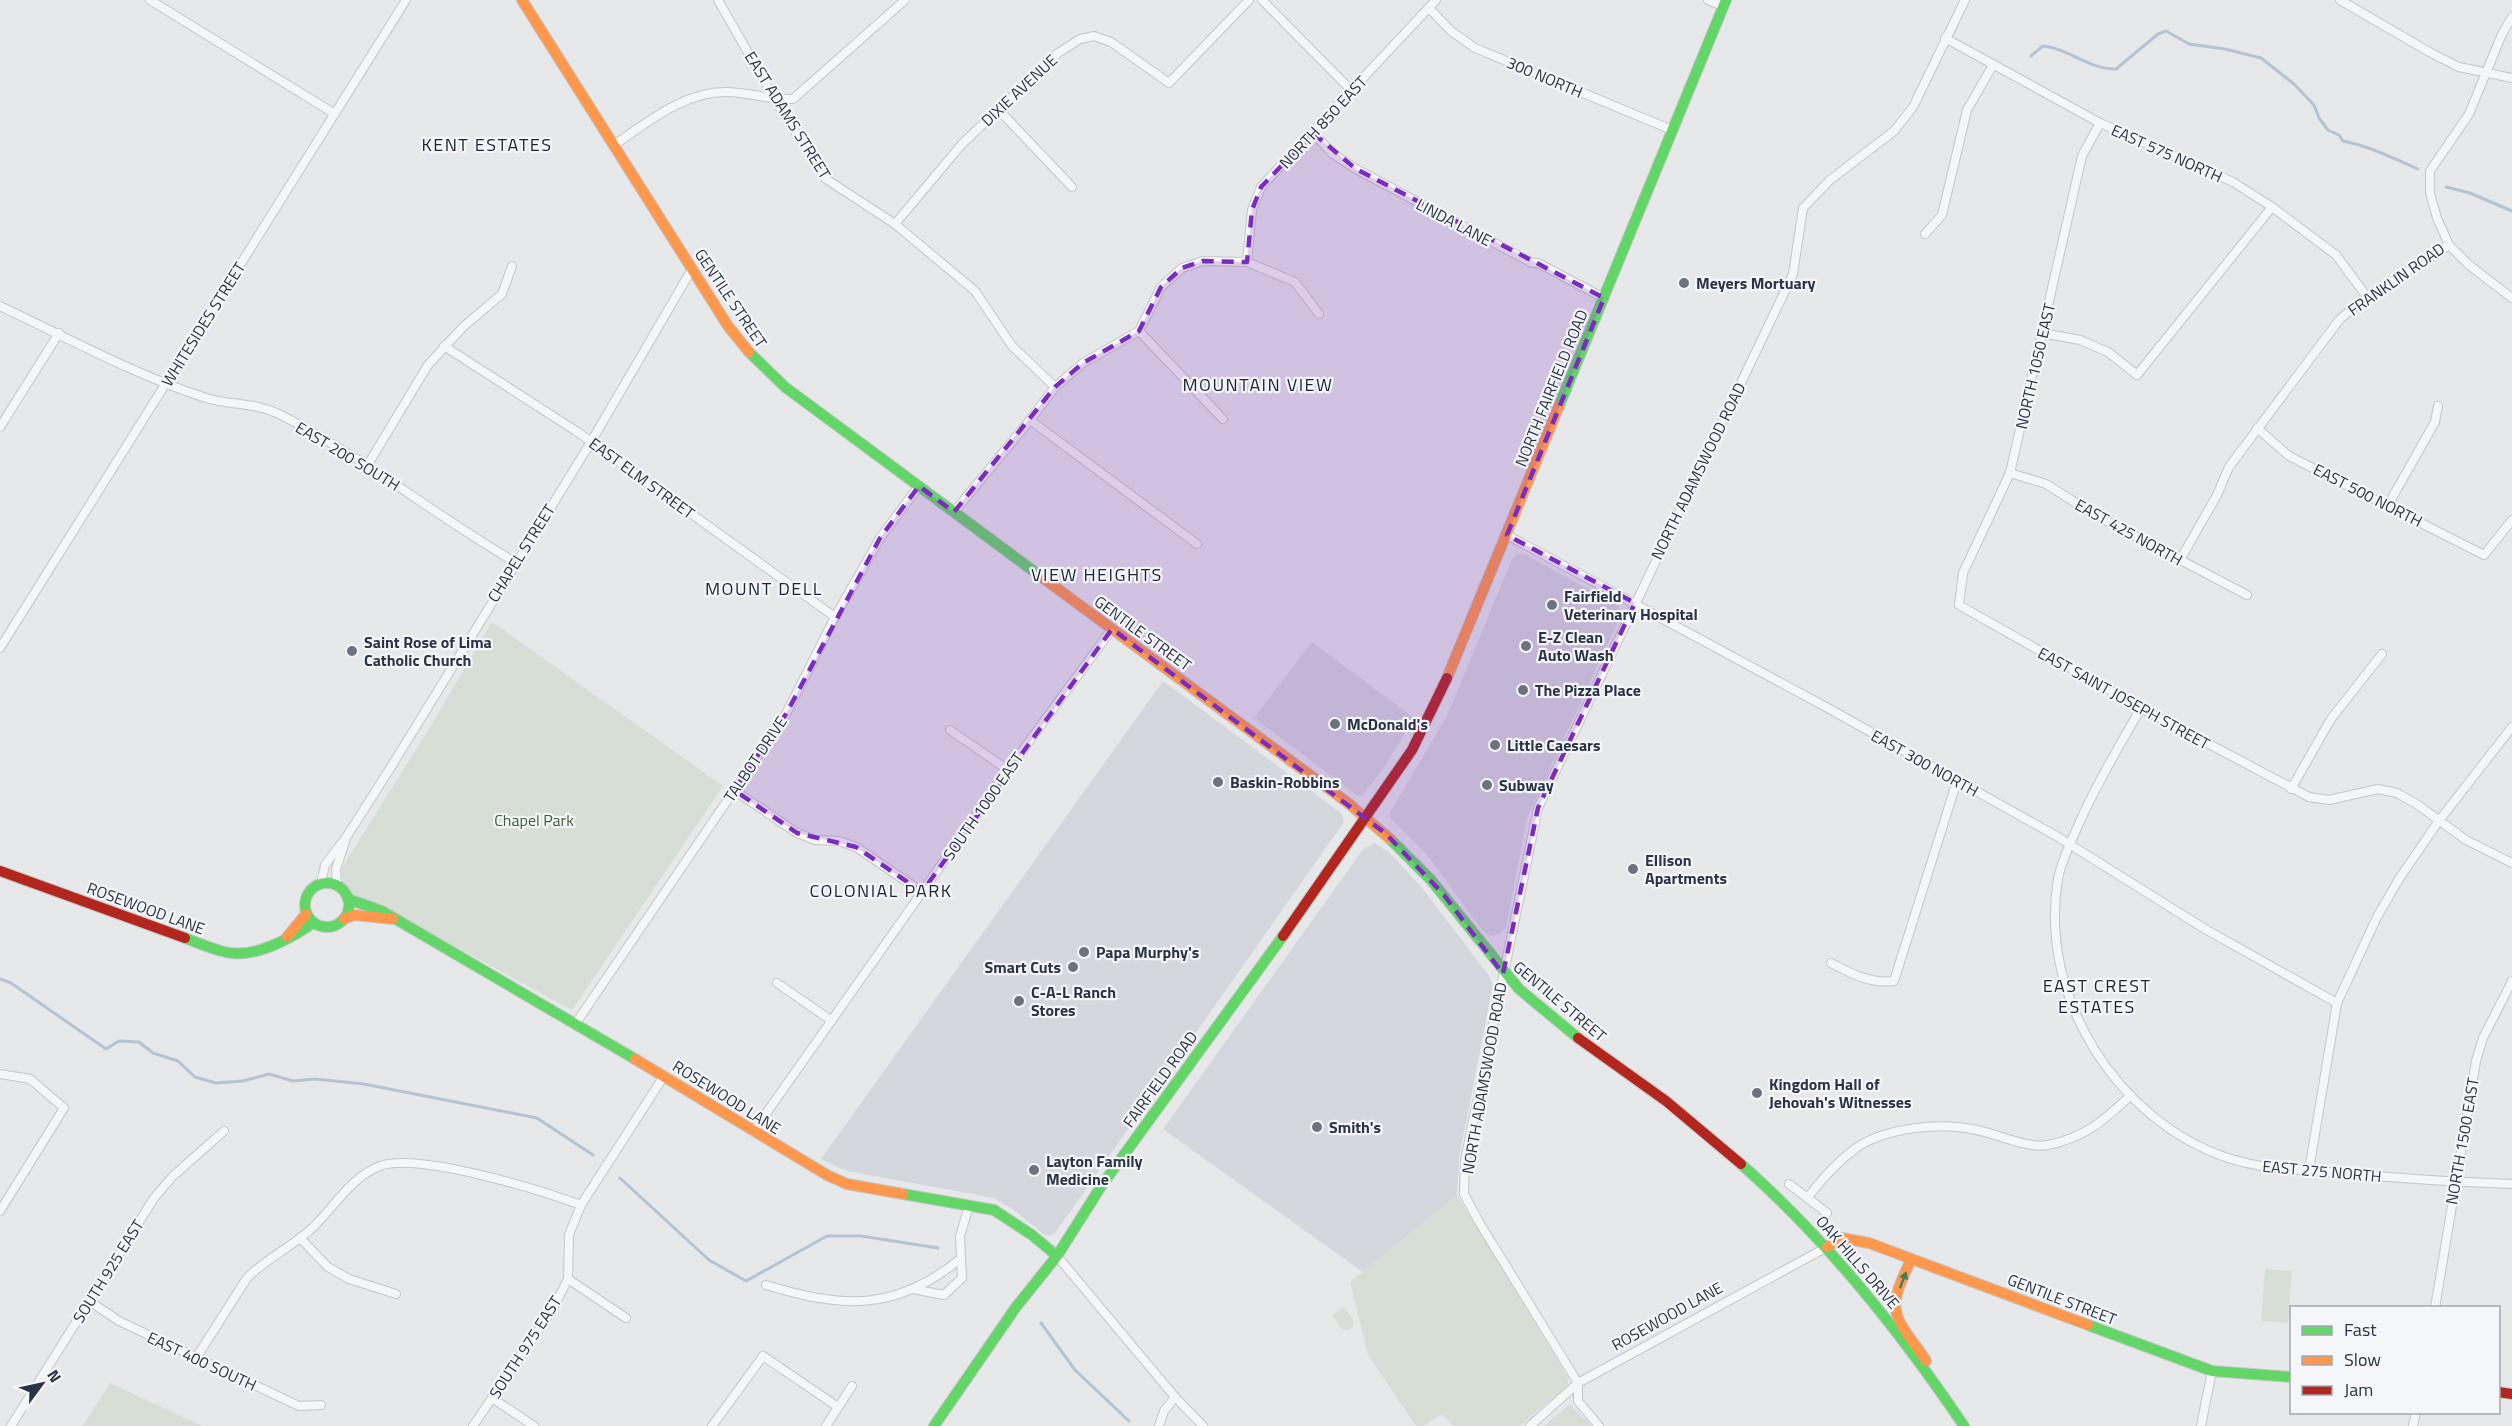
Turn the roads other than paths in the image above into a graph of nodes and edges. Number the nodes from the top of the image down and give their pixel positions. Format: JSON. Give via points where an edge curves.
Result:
{"nodes":[{"id":1,"x":150,"y":0,"type":"edge"},
{"id":2,"x":406,"y":0,"type":"edge"},
{"id":3,"x":522,"y":0,"type":"edge"},
{"id":4,"x":718,"y":0,"type":"edge"},
{"id":5,"x":905,"y":0,"type":"edge"},
{"id":6,"x":1249,"y":0,"type":"edge"},
{"id":7,"x":1262,"y":0,"type":"edge"},
{"id":8,"x":1436,"y":0,"type":"edge"},
{"id":9,"x":1708,"y":0,"type":"edge"},
{"id":10,"x":1965,"y":0,"type":"edge"},
{"id":11,"x":2344,"y":1,"type":"edge"},
{"id":12,"x":1724,"y":3,"type":"edge"},
{"id":13,"x":1429,"y":8,"type":"junction"},
{"id":14,"x":2512,"y":17,"type":"edge"},
{"id":15,"x":1945,"y":38,"type":"junction"},
{"id":16,"x":1993,"y":65,"type":"junction"},
{"id":17,"x":2487,"y":74,"type":"junction"},
{"id":18,"x":2512,"y":78,"type":"edge"},
{"id":19,"x":1352,"y":91,"type":"junction"},
{"id":20,"x":776,"y":100,"type":"junction"},
{"id":21,"x":998,"y":110,"type":"junction"},
{"id":22,"x":335,"y":114,"type":"junction"},
{"id":23,"x":2100,"y":123,"type":"junction"},
{"id":24,"x":1672,"y":130,"type":"junction"},
{"id":25,"x":1312,"y":133,"type":"junction"},
{"id":26,"x":614,"y":145,"type":"junction"},
{"id":27,"x":1072,"y":187,"type":"dead end"},
{"id":28,"x":2272,"y":207,"type":"junction"},
{"id":29,"x":896,"y":224,"type":"junction"},
{"id":30,"x":1925,"y":234,"type":"dead end"},
{"id":31,"x":2449,"y":245,"type":"junction"},
{"id":32,"x":1247,"y":262,"type":"junction"},
{"id":33,"x":512,"y":266,"type":"dead end"},
{"id":34,"x":692,"y":269,"type":"junction"},
{"id":35,"x":2367,"y":297,"type":"junction"},
{"id":36,"x":1604,"y":298,"type":"junction"},
{"id":37,"x":2512,"y":298,"type":"edge"},
{"id":38,"x":0,"y":306,"type":"edge"},
{"id":39,"x":1319,"y":314,"type":"dead end"},
{"id":40,"x":1139,"y":331,"type":"junction"},
{"id":41,"x":59,"y":333,"type":"junction"},
{"id":42,"x":2042,"y":333,"type":"junction"},
{"id":43,"x":444,"y":346,"type":"junction"},
{"id":44,"x":166,"y":383,"type":"junction"},
{"id":45,"x":1055,"y":387,"type":"junction"},
{"id":46,"x":2438,"y":406,"type":"dead end"},
{"id":47,"x":1223,"y":419,"type":"dead end"},
{"id":48,"x":1030,"y":420,"type":"junction"},
{"id":49,"x":0,"y":427,"type":"edge"},
{"id":50,"x":2256,"y":428,"type":"junction"},
{"id":51,"x":591,"y":442,"type":"junction"},
{"id":52,"x":367,"y":466,"type":"junction"},
{"id":53,"x":2010,"y":473,"type":"junction"},
{"id":54,"x":919,"y":486,"type":"junction"},
{"id":55,"x":2388,"y":505,"type":"junction"},
{"id":56,"x":954,"y":512,"type":"junction"},
{"id":57,"x":2512,"y":520,"type":"edge"},
{"id":58,"x":1507,"y":535,"type":"junction"},
{"id":59,"x":1197,"y":544,"type":"dead end"},
{"id":60,"x":2180,"y":560,"type":"junction"},
{"id":61,"x":515,"y":562,"type":"junction"},
{"id":62,"x":2247,"y":595,"type":"dead end"},
{"id":63,"x":1635,"y":603,"type":"junction"},
{"id":64,"x":1959,"y":605,"type":"joint"},
{"id":65,"x":836,"y":617,"type":"junction"},
{"id":66,"x":1112,"y":629,"type":"junction"},
{"id":67,"x":1,"y":644,"type":"edge"},
{"id":68,"x":2382,"y":654,"type":"dead end"},
{"id":69,"x":2141,"y":708,"type":"junction"},
{"id":70,"x":2512,"y":727,"type":"edge"},
{"id":71,"x":950,"y":730,"type":"dead end"},
{"id":72,"x":1008,"y":770,"type":"junction"},
{"id":73,"x":1391,"y":781,"type":"joint"},
{"id":74,"x":1957,"y":781,"type":"junction"},
{"id":75,"x":2291,"y":789,"type":"junction"},
{"id":76,"x":734,"y":790,"type":"junction"},
{"id":77,"x":1366,"y":817,"type":"junction"},
{"id":78,"x":2438,"y":822,"type":"junction"},
{"id":79,"x":347,"y":836,"type":"junction"},
{"id":80,"x":2070,"y":844,"type":"junction"},
{"id":81,"x":2512,"y":863,"type":"edge"},
{"id":82,"x":0,"y":872,"type":"edge"},
{"id":83,"x":321,"y":883,"type":"junction"},
{"id":84,"x":338,"y":885,"type":"junction"},
{"id":85,"x":922,"y":892,"type":"junction"},
{"id":86,"x":348,"y":898,"type":"junction"},
{"id":87,"x":306,"y":914,"type":"junction"},
{"id":88,"x":396,"y":919,"type":"junction"},
{"id":89,"x":344,"y":920,"type":"junction"},
{"id":90,"x":313,"y":923,"type":"junction"},
{"id":91,"x":283,"y":941,"type":"junction"},
{"id":92,"x":1831,"y":963,"type":"dead end"},
{"id":93,"x":1503,"y":974,"type":"junction"},
{"id":94,"x":2512,"y":981,"type":"edge"},
{"id":95,"x":777,"y":983,"type":"dead end"},
{"id":96,"x":2337,"y":1003,"type":"junction"},
{"id":97,"x":832,"y":1021,"type":"junction"},
{"id":98,"x":576,"y":1023,"type":"junction"},
{"id":99,"x":0,"y":1074,"type":"edge"},
{"id":100,"x":664,"y":1076,"type":"junction"},
{"id":101,"x":2130,"y":1096,"type":"junction"},
{"id":102,"x":224,"y":1131,"type":"dead end"},
{"id":103,"x":753,"y":1132,"type":"junction"},
{"id":104,"x":1708,"y":1136,"type":"joint"},
{"id":105,"x":2309,"y":1170,"type":"junction"},
{"id":106,"x":2455,"y":1182,"type":"junction"},
{"id":107,"x":1789,"y":1184,"type":"dead end"},
{"id":108,"x":2512,"y":1184,"type":"edge"},
{"id":109,"x":1808,"y":1197,"type":"junction"},
{"id":110,"x":581,"y":1205,"type":"junction"},
{"id":111,"x":969,"y":1206,"type":"junction"},
{"id":112,"x":0,"y":1211,"type":"edge"},
{"id":113,"x":1827,"y":1213,"type":"dead end"},
{"id":114,"x":300,"y":1238,"type":"junction"},
{"id":115,"x":1827,"y":1246,"type":"junction"},
{"id":116,"x":1057,"y":1256,"type":"junction"},
{"id":117,"x":1911,"y":1259,"type":"junction"},
{"id":118,"x":959,"y":1260,"type":"junction"},
{"id":119,"x":568,"y":1279,"type":"junction"},
{"id":120,"x":766,"y":1285,"type":"dead end"},
{"id":121,"x":913,"y":1289,"type":"junction"},
{"id":122,"x":396,"y":1294,"type":"dead end"},
{"id":123,"x":89,"y":1301,"type":"junction"},
{"id":124,"x":2435,"y":1306,"type":"edge"},
{"id":125,"x":626,"y":1318,"type":"dead end"},
{"id":126,"x":196,"y":1358,"type":"junction"},
{"id":127,"x":2212,"y":1371,"type":"junction"},
{"id":128,"x":2290,"y":1377,"type":"edge"},
{"id":129,"x":1578,"y":1383,"type":"junction"},
{"id":130,"x":852,"y":1386,"type":"dead end"},
{"id":131,"x":1938,"y":1388,"type":"junction"},
{"id":132,"x":1175,"y":1397,"type":"junction"},
{"id":133,"x":492,"y":1398,"type":"junction"},
{"id":134,"x":321,"y":1405,"type":"dead end"},
{"id":135,"x":838,"y":1407,"type":"junction"},
{"id":136,"x":11,"y":1426,"type":"edge"},
{"id":137,"x":473,"y":1426,"type":"edge"},
{"id":138,"x":534,"y":1426,"type":"edge"},
{"id":139,"x":712,"y":1426,"type":"edge"},
{"id":140,"x":826,"y":1426,"type":"edge"},
{"id":141,"x":934,"y":1426,"type":"edge"},
{"id":142,"x":1159,"y":1426,"type":"edge"},
{"id":143,"x":1203,"y":1426,"type":"edge"},
{"id":144,"x":1530,"y":1426,"type":"edge"},
{"id":145,"x":1599,"y":1426,"type":"edge"},
{"id":146,"x":1964,"y":1426,"type":"edge"},
{"id":147,"x":2201,"y":1426,"type":"edge"}],
"edges":[{"from":1,"to":22,"type":"street"},
{"from":2,"to":22,"type":"street","name":"WHITESIDES STREET"},
{"from":3,"to":26,"type":"main road","name":"GENTILE STREET"},
{"from":4,"to":20,"type":"street","name":"EAST ADAMS STREET"},
{"from":5,"to":20,"type":"street","via":[[793,99]]},
{"from":6,"to":21,"type":"street","name":"DIXIE AVENUE","via":[[1168,83],[1111,42],[1094,36],[1058,52]]},
{"from":7,"to":19,"type":"street"},
{"from":8,"to":13,"type":"street","name":"NORTH 850 EAST"},
{"from":9,"to":12,"type":"street"},
{"from":10,"to":15,"type":"street","name":"NORTH ADAMSWOOD ROAD"},
{"from":11,"to":17,"type":"street","via":[[2431,53],[2459,67]]},
{"from":12,"to":24,"type":"main road","name":"NORTH FAIRFIELD ROAD"},
{"from":13,"to":19,"type":"street","name":"NORTH 850 EAST"},
{"from":13,"to":24,"type":"street","name":"300 NORTH","via":[[1475,48]]},
{"from":14,"to":17,"type":"street","name":"FRANKLIN ROAD"},
{"from":15,"to":16,"type":"street","name":"EAST 575 NORTH"},
{"from":15,"to":63,"type":"street","name":"NORTH ADAMSWOOD ROAD","via":[[1913,106],[1894,131],[1830,180],[1803,208],[1793,274]]},
{"from":16,"to":23,"type":"street","name":"EAST 575 NORTH"},
{"from":16,"to":30,"type":"street","via":[[1967,110],[1942,215]]},
{"from":17,"to":18,"type":"street"},
{"from":17,"to":31,"type":"street","name":"FRANKLIN ROAD","via":[[2469,114],[2430,171],[2430,193]]},
{"from":19,"to":25,"type":"street","name":"NORTH 850 EAST"},
{"from":20,"to":26,"type":"street","via":[[727,92],[703,93],[676,105]]},
{"from":20,"to":29,"type":"street","name":"EAST ADAMS STREET","via":[[826,179]]},
{"from":21,"to":27,"type":"street"},
{"from":21,"to":29,"type":"street","name":"DIXIE AVENUE","via":[[962,144]]},
{"from":22,"to":44,"type":"street","name":"WHITESIDES STREET"},
{"from":23,"to":28,"type":"street","name":"EAST 575 NORTH","via":[[2233,182]]},
{"from":23,"to":42,"type":"street","name":"NORTH 1050 EAST","via":[[2082,156]]},
{"from":24,"to":36,"type":"main road","name":"NORTH FAIRFIELD ROAD"},
{"from":25,"to":32,"type":"street","name":"NORTH 850 EAST","via":[[1260,187],[1252,210]]},
{"from":25,"to":36,"type":"street","name":"LINDA LANE","via":[[1356,169]]},
{"from":26,"to":34,"type":"main road","name":"GENTILE STREET"},
{"from":28,"to":35,"type":"street","name":"EAST 575 NORTH","via":[[2336,255]]},
{"from":28,"to":42,"type":"street","via":[[2137,375],[2108,352],[2080,340]]},
{"from":29,"to":45,"type":"street","name":"EAST ADAMS STREET","via":[[975,291],[1012,346]]},
{"from":31,"to":35,"type":"street","name":"FRANKLIN ROAD"},
{"from":31,"to":37,"type":"street"},
{"from":32,"to":39,"type":"street","via":[[1295,282]]},
{"from":32,"to":40,"type":"street","via":[[1203,261],[1182,268],[1161,287]]},
{"from":33,"to":43,"type":"street","via":[[502,294]]},
{"from":34,"to":51,"type":"street","name":"CHAPEL STREET"},
{"from":34,"to":54,"type":"main road","name":"GENTILE STREET","via":[[736,338],[756,361],[784,387]]},
{"from":35,"to":50,"type":"street","name":"FRANKLIN ROAD","via":[[2340,319]]},
{"from":36,"to":58,"type":"main road","name":"NORTH FAIRFIELD ROAD"},
{"from":38,"to":41,"type":"street","name":"EAST 200 SOUTH"},
{"from":40,"to":45,"type":"street","via":[[1083,363]]},
{"from":40,"to":47,"type":"street"},
{"from":41,"to":44,"type":"street","name":"EAST 200 SOUTH"},
{"from":41,"to":49,"type":"street"},
{"from":42,"to":53,"type":"street","name":"NORTH 1050 EAST"},
{"from":43,"to":51,"type":"street","name":"EAST ELM STREET"},
{"from":43,"to":52,"type":"street","via":[[428,365]]},
{"from":44,"to":52,"type":"street","name":"EAST 200 SOUTH","via":[[204,398],[259,405]]},
{"from":44,"to":67,"type":"street","name":"WHITESIDES STREET"},
{"from":45,"to":48,"type":"street"},
{"from":46,"to":55,"type":"street","via":[[2435,422]]},
{"from":48,"to":56,"type":"street"},
{"from":48,"to":59,"type":"street"},
{"from":50,"to":55,"type":"street","name":"EAST 500 NORTH","via":[[2289,456]]},
{"from":50,"to":60,"type":"street","name":"FRANKLIN ROAD","via":[[2229,467]]},
{"from":51,"to":61,"type":"street","name":"CHAPEL STREET"},
{"from":51,"to":65,"type":"street","name":"EAST ELM STREET"},
{"from":52,"to":61,"type":"street","name":"EAST 200 SOUTH"},
{"from":53,"to":60,"type":"street","name":"EAST 425 NORTH","via":[[2046,484]]},
{"from":53,"to":64,"type":"street","name":"NORTH 1050 EAST","via":[[1963,573]]},
{"from":54,"to":56,"type":"main road","name":"GENTILE STREET"},
{"from":54,"to":65,"type":"street","name":"TALBOT DRIVE","via":[[880,538]]},
{"from":55,"to":57,"type":"street","name":"EAST 500 NORTH","via":[[2484,555]]},
{"from":56,"to":66,"type":"main road","name":"GENTILE STREET"},
{"from":58,"to":63,"type":"street","name":"EAST 300 NORTH"},
{"from":58,"to":73,"type":"main road","name":"NORTH FAIRFIELD ROAD","via":[[1438,702]]},
{"from":60,"to":62,"type":"street","name":"EAST 425 NORTH"},
{"from":61,"to":79,"type":"street","name":"CHAPEL STREET"},
{"from":63,"to":74,"type":"street","name":"EAST 300 NORTH"},
{"from":63,"to":93,"type":"street","name":"NORTH ADAMSWOOD ROAD","via":[[1538,808]]},
{"from":64,"to":69,"type":"street","name":"EAST SAINT JOSEPH STREET"},
{"from":65,"to":76,"type":"street","name":"TALBOT DRIVE","via":[[786,714]]},
{"from":66,"to":72,"type":"street","name":"SOUTH 1000 EAST"},
{"from":66,"to":77,"type":"main road","name":"GENTILE STREET"},
{"from":68,"to":75,"type":"street","via":[[2331,720]]},
{"from":69,"to":75,"type":"street","name":"EAST SAINT JOSEPH STREET"},
{"from":69,"to":80,"type":"street","name":"EAST 275 NORTH","via":[[2094,790]]},
{"from":70,"to":78,"type":"street"},
{"from":71,"to":72,"type":"street"},
{"from":72,"to":85,"type":"street","name":"SOUTH 1000 EAST"},
{"from":73,"to":77,"type":"main road","name":"FAIRFIELD ROAD"},
{"from":74,"to":80,"type":"street","name":"EAST 300 NORTH"},
{"from":74,"to":92,"type":"street","via":[[1894,981],[1856,977]]},
{"from":75,"to":78,"type":"street","name":"EAST SAINT JOSEPH STREET","via":[[2329,800],[2378,789],[2397,793]]},
{"from":76,"to":85,"type":"street","via":[[797,833],[856,847]]},
{"from":76,"to":98,"type":"street","name":"TALBOT DRIVE"},
{"from":77,"to":93,"type":"main road","name":"GENTILE STREET","via":[[1418,865]]},
{"from":77,"to":116,"type":"main road","name":"FAIRFIELD ROAD","via":[[1102,1185]]},
{"from":78,"to":81,"type":"street","name":"EAST SAINT JOSEPH STREET"},
{"from":78,"to":96,"type":"street","via":[[2377,917]]},
{"from":79,"to":83,"type":"street","name":"CHAPEL STREET","via":[[325,865]]},
{"from":79,"to":84,"type":"street","name":"CHAPEL STREET","via":[[336,869]]},
{"from":80,"to":96,"type":"street","name":"EAST 300 NORTH","via":[[2205,929]]},
{"from":80,"to":101,"type":"street","name":"EAST 275 NORTH","via":[[2058,879],[2056,917],[2065,983],[2080,1026],[2106,1069]]},
{"from":82,"to":91,"type":"main road","name":"ROSEWOOD LANE","via":[[227,953],[259,951]]},
{"from":83,"to":84,"type":"main road"},
{"from":83,"to":87,"type":"main road","via":[[307,893]]},
{"from":84,"to":86,"type":"main road"},
{"from":85,"to":97,"type":"street","name":"SOUTH 1000 EAST"},
{"from":86,"to":88,"type":"main road","name":"ROSEWOOD LANE"},
{"from":86,"to":89,"type":"main road","via":[[349,910]]},
{"from":87,"to":90,"type":"main road"},
{"from":87,"to":91,"type":"main road","name":"ROSEWOOD LANE"},
{"from":88,"to":89,"type":"main road","name":"ROSEWOOD LANE","via":[[354,915]]},
{"from":88,"to":98,"type":"main road","name":"ROSEWOOD LANE"},
{"from":89,"to":90,"type":"main road","via":[[331,927]]},
{"from":90,"to":91,"type":"main road","name":"ROSEWOOD LANE"},
{"from":93,"to":104,"type":"main road","name":"GENTILE STREET","via":[[1572,1035]]},
{"from":93,"to":129,"type":"street","name":"NORTH ADAMSWOOD ROAD","via":[[1465,1160],[1464,1194]]},
{"from":94,"to":106,"type":"street","name":"NORTH 1500 EAST","via":[[2478,1054]]},
{"from":95,"to":97,"type":"street"},
{"from":96,"to":105,"type":"street"},
{"from":97,"to":103,"type":"street","name":"SOUTH 1000 EAST"},
{"from":98,"to":100,"type":"main road","name":"ROSEWOOD LANE"},
{"from":99,"to":112,"type":"street","via":[[30,1079],[64,1108]]},
{"from":100,"to":103,"type":"main road","name":"ROSEWOOD LANE"},
{"from":100,"to":110,"type":"street","name":"SOUTH 975 EAST"},
{"from":101,"to":105,"type":"street","name":"EAST 275 NORTH","via":[[2190,1140],[2227,1158],[2264,1168]]},
{"from":101,"to":109,"type":"street","via":[[2096,1127],[2046,1146],[1947,1126],[1888,1135],[1858,1147],[1831,1169]]},
{"from":102,"to":123,"type":"street","name":"SOUTH 925 EAST","via":[[154,1198]]},
{"from":103,"to":111,"type":"main road","name":"ROSEWOOD LANE","via":[[847,1184]]},
{"from":104,"to":115,"type":"main road","name":"OAK HILLS DRIVE"},
{"from":105,"to":106,"type":"street","name":"EAST 275 NORTH"},
{"from":106,"to":108,"type":"street","name":"EAST 275 NORTH"},
{"from":106,"to":124,"type":"street","name":"NORTH 1500 EAST"},
{"from":107,"to":109,"type":"street"},
{"from":109,"to":113,"type":"street"},
{"from":110,"to":114,"type":"street","via":[[439,1166],[405,1162],[380,1166],[357,1180],[323,1219]]},
{"from":110,"to":119,"type":"street","name":"SOUTH 975 EAST","via":[[568,1235]]},
{"from":111,"to":116,"type":"main road","name":"ROSEWOOD LANE","via":[[994,1210]]},
{"from":111,"to":118,"type":"street","via":[[960,1236]]},
{"from":114,"to":122,"type":"street","via":[[328,1267],[349,1279]]},
{"from":114,"to":126,"type":"street","via":[[247,1278]]},
{"from":115,"to":117,"type":"main road","name":"GENTILE STREET","via":[[1842,1238],[1853,1239]]},
{"from":115,"to":129,"type":"street","name":"ROSEWOOD LANE"},
{"from":115,"to":131,"type":"main road","name":"OAK HILLS DRIVE","via":[[1896,1329]]},
{"from":116,"to":132,"type":"street"},
{"from":116,"to":141,"type":"main road","name":"FAIRFIELD ROAD","via":[[1016,1307]]},
{"from":117,"to":127,"type":"main road","name":"GENTILE STREET"},
{"from":131,"to":117,"type":"main road","one_way":true,"via":[[1895,1309]]},
{"from":118,"to":121,"type":"street","via":[[936,1279]]},
{"from":118,"to":121,"type":"street","via":[[962,1278],[944,1295]]},
{"from":119,"to":125,"type":"street"},
{"from":119,"to":133,"type":"street","name":"SOUTH 975 EAST","via":[[551,1312]]},
{"from":120,"to":121,"type":"street","via":[[835,1301],[880,1301]]},
{"from":123,"to":126,"type":"street","name":"EAST 400 SOUTH","via":[[119,1322]]},
{"from":123,"to":136,"type":"street","name":"SOUTH 925 EAST"},
{"from":126,"to":134,"type":"street","name":"EAST 400 SOUTH","via":[[299,1406]]},
{"from":127,"to":128,"type":"main road","name":"GENTILE STREET"},
{"from":127,"to":147,"type":"street"},
{"from":129,"to":144,"type":"street","name":"ROSEWOOD LANE"},
{"from":129,"to":145,"type":"street","name":"NORTH ADAMSWOOD ROAD","via":[[1578,1401]]},
{"from":130,"to":135,"type":"street"},
{"from":131,"to":146,"type":"main road","name":"OAK HILLS DRIVE"},
{"from":132,"to":142,"type":"street"},
{"from":132,"to":143,"type":"street"},
{"from":133,"to":137,"type":"street","name":"SOUTH 975 EAST"},
{"from":133,"to":138,"type":"street"},
{"from":135,"to":139,"type":"street","via":[[762,1356]]},
{"from":135,"to":140,"type":"street"}]}
